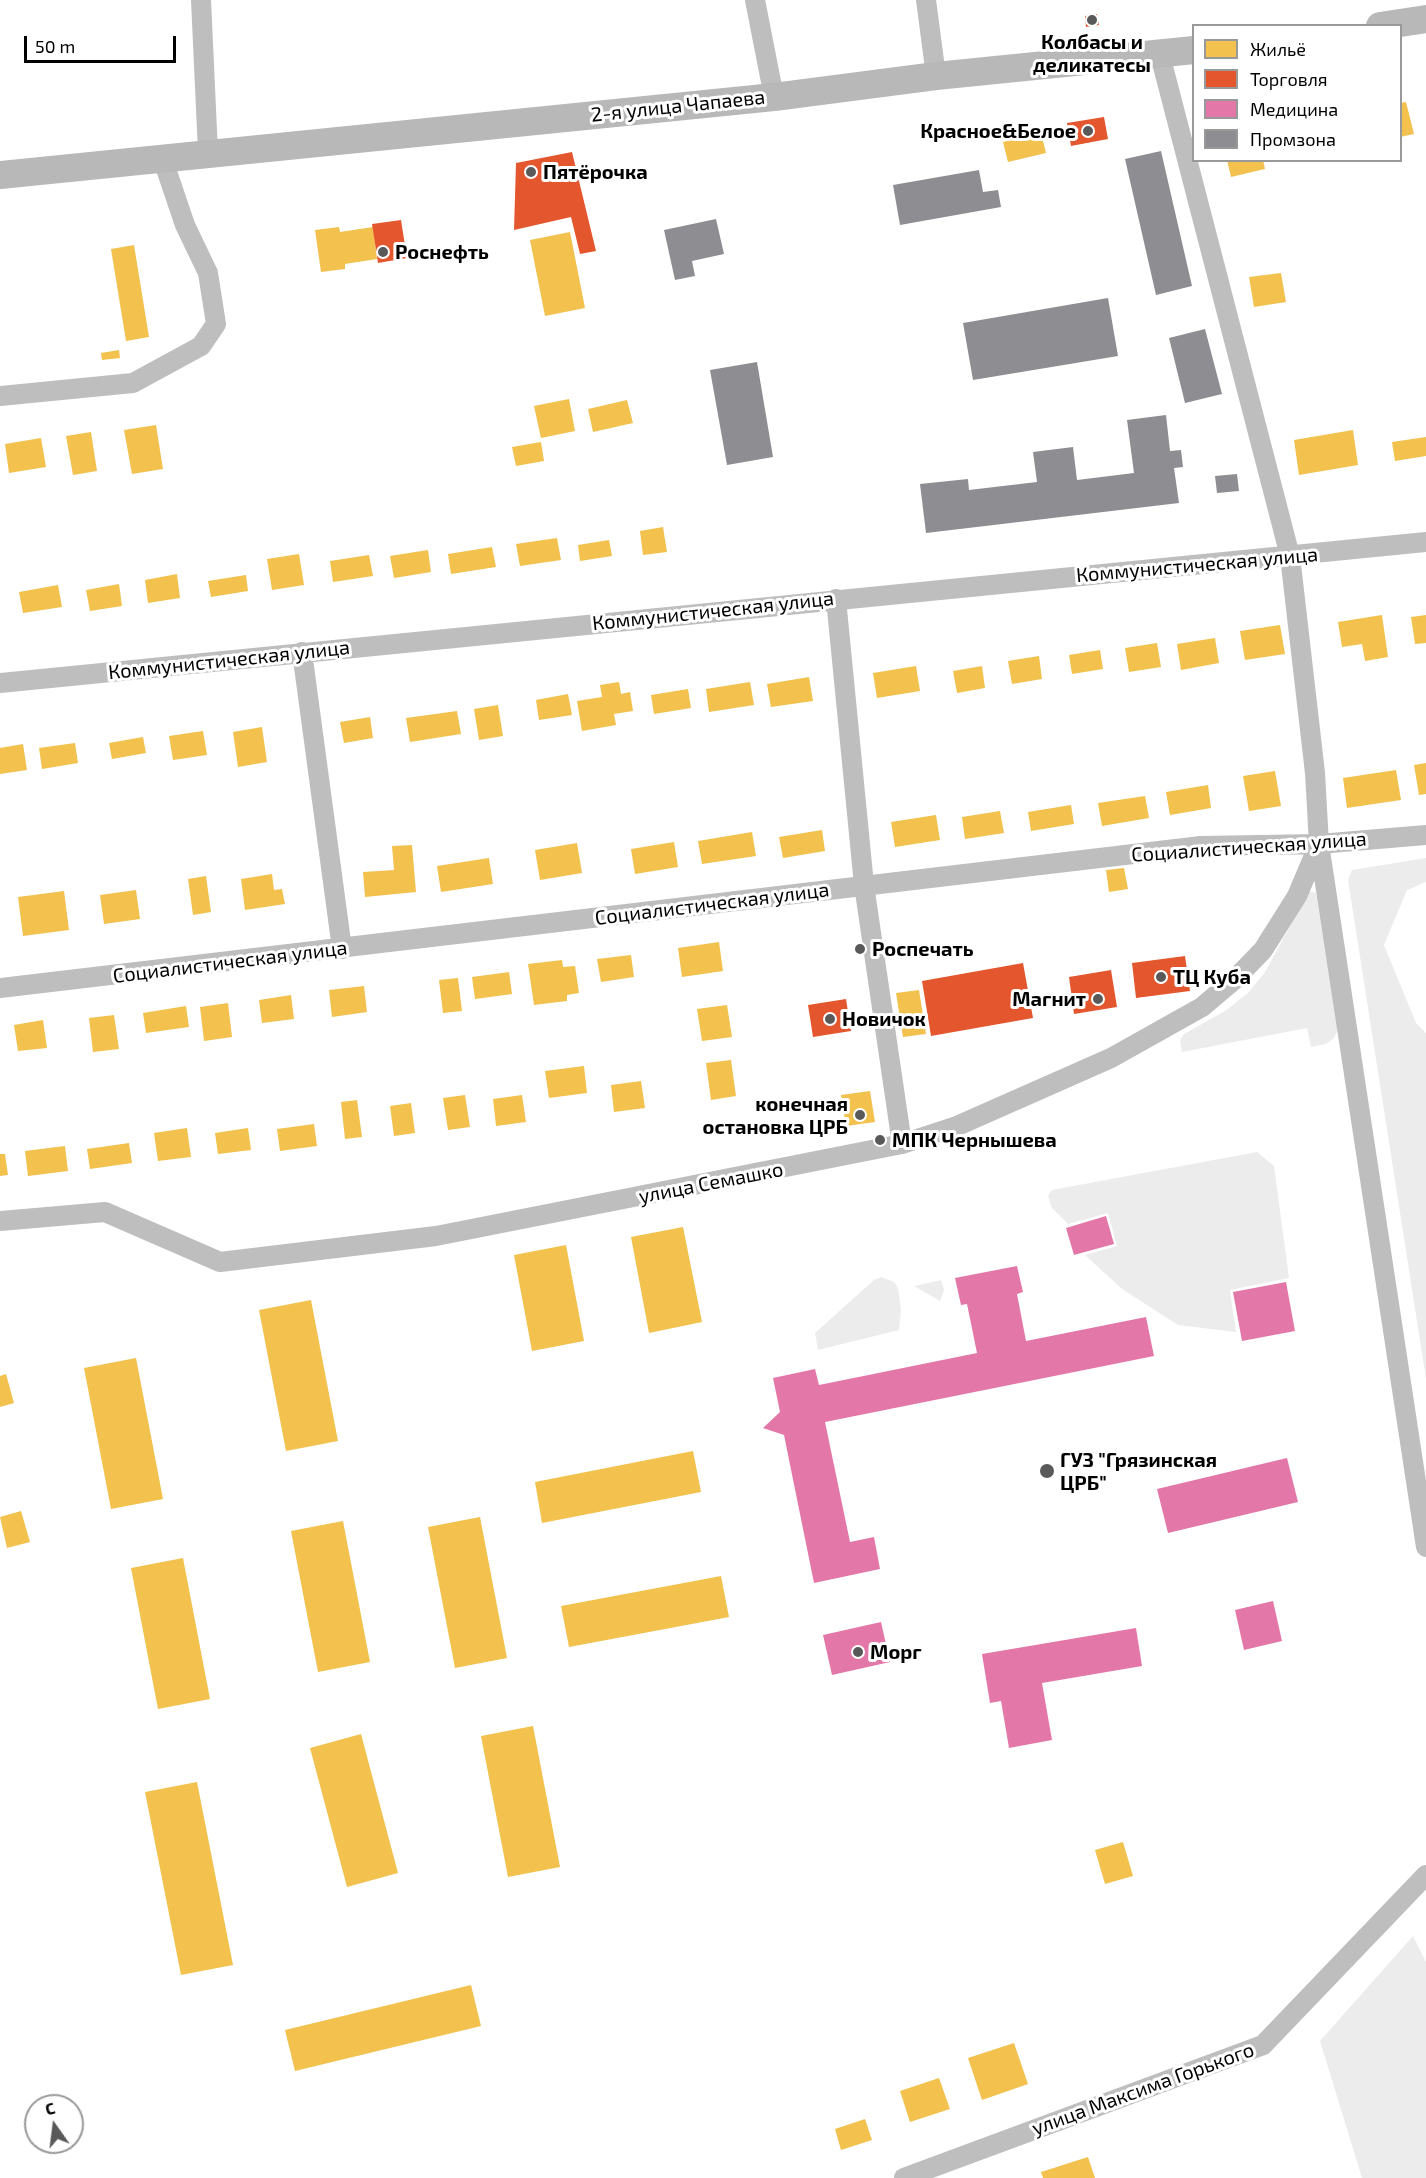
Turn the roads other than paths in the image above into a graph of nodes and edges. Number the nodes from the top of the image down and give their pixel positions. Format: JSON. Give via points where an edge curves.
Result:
{"nodes":[{"id":1,"x":201,"y":0,"type":"edge"},
{"id":2,"x":755,"y":0,"type":"edge"},
{"id":3,"x":926,"y":0,"type":"edge"},
{"id":4,"x":1426,"y":20,"type":"edge"},
{"id":5,"x":1395,"y":24,"type":"edge"},
{"id":6,"x":1192,"y":50,"type":"edge"},
{"id":7,"x":1160,"y":55,"type":"junction"},
{"id":8,"x":936,"y":76,"type":"junction"},
{"id":9,"x":774,"y":97,"type":"junction"},
{"id":10,"x":208,"y":152,"type":"junction"},
{"id":11,"x":162,"y":157,"type":"junction"},
{"id":12,"x":0,"y":175,"type":"edge"},
{"id":13,"x":0,"y":396,"type":"edge"},
{"id":14,"x":1426,"y":542,"type":"edge"},
{"id":15,"x":1290,"y":556,"type":"junction"},
{"id":16,"x":836,"y":599,"type":"junction"},
{"id":17,"x":302,"y":652,"type":"junction"},
{"id":18,"x":0,"y":683,"type":"edge"},
{"id":19,"x":1426,"y":835,"type":"edge"},
{"id":20,"x":1319,"y":844,"type":"junction"},
{"id":21,"x":864,"y":885,"type":"junction"},
{"id":22,"x":342,"y":949,"type":"junction"},
{"id":23,"x":0,"y":988,"type":"edge"},
{"id":24,"x":902,"y":1144,"type":"junction"},
{"id":25,"x":0,"y":1221,"type":"edge"},
{"id":26,"x":1426,"y":1547,"type":"edge"},
{"id":27,"x":1426,"y":1875,"type":"edge"},
{"id":28,"x":904,"y":2178,"type":"edge"}],
"edges":[{"from":1,"to":10,"type":"street"},
{"from":2,"to":9,"type":"street"},
{"from":3,"to":8,"type":"street"},
{"from":4,"to":5,"type":"main road"},
{"from":6,"to":7,"type":"main road","name":"2-я улица Чапаева"},
{"from":7,"to":8,"type":"main road","name":"2-я улица Чапаева"},
{"from":7,"to":15,"type":"street"},
{"from":8,"to":9,"type":"main road","name":"2-я улица Чапаева"},
{"from":9,"to":10,"type":"main road","name":"2-я улица Чапаева"},
{"from":10,"to":11,"type":"main road","name":"2-я улица Чапаева"},
{"from":11,"to":12,"type":"main road","name":"2-я улица Чапаева"},
{"from":11,"to":13,"type":"street","via":[[184,225],[208,273],[216,324],[201,346],[133,383]]},
{"from":14,"to":15,"type":"street","name":"Коммунистическая улица"},
{"from":15,"to":16,"type":"street","name":"Коммунистическая улица"},
{"from":15,"to":20,"type":"street","via":[[1315,773]]},
{"from":16,"to":17,"type":"street","name":"Коммунистическая улица"},
{"from":16,"to":21,"type":"street"},
{"from":17,"to":18,"type":"street","name":"Коммунистическая улица"},
{"from":17,"to":22,"type":"street"},
{"from":19,"to":20,"type":"street","name":"Социалистическая улица"},
{"from":20,"to":21,"type":"street","name":"Социалистическая улица","via":[[1201,846]]},
{"from":20,"to":24,"type":"street","name":"улица Семашко","via":[[1297,896],[1263,950],[1202,1007],[1111,1058],[957,1126]]},
{"from":20,"to":26,"type":"street"},
{"from":21,"to":22,"type":"street","name":"Социалистическая улица"},
{"from":21,"to":24,"type":"street"},
{"from":22,"to":23,"type":"street","name":"Социалистическая улица"},
{"from":24,"to":25,"type":"street","name":"улица Семашко","via":[[436,1236],[220,1262],[105,1212]]},
{"from":27,"to":28,"type":"street","name":"улица Максима Горького","via":[[1263,2045]]}]}
